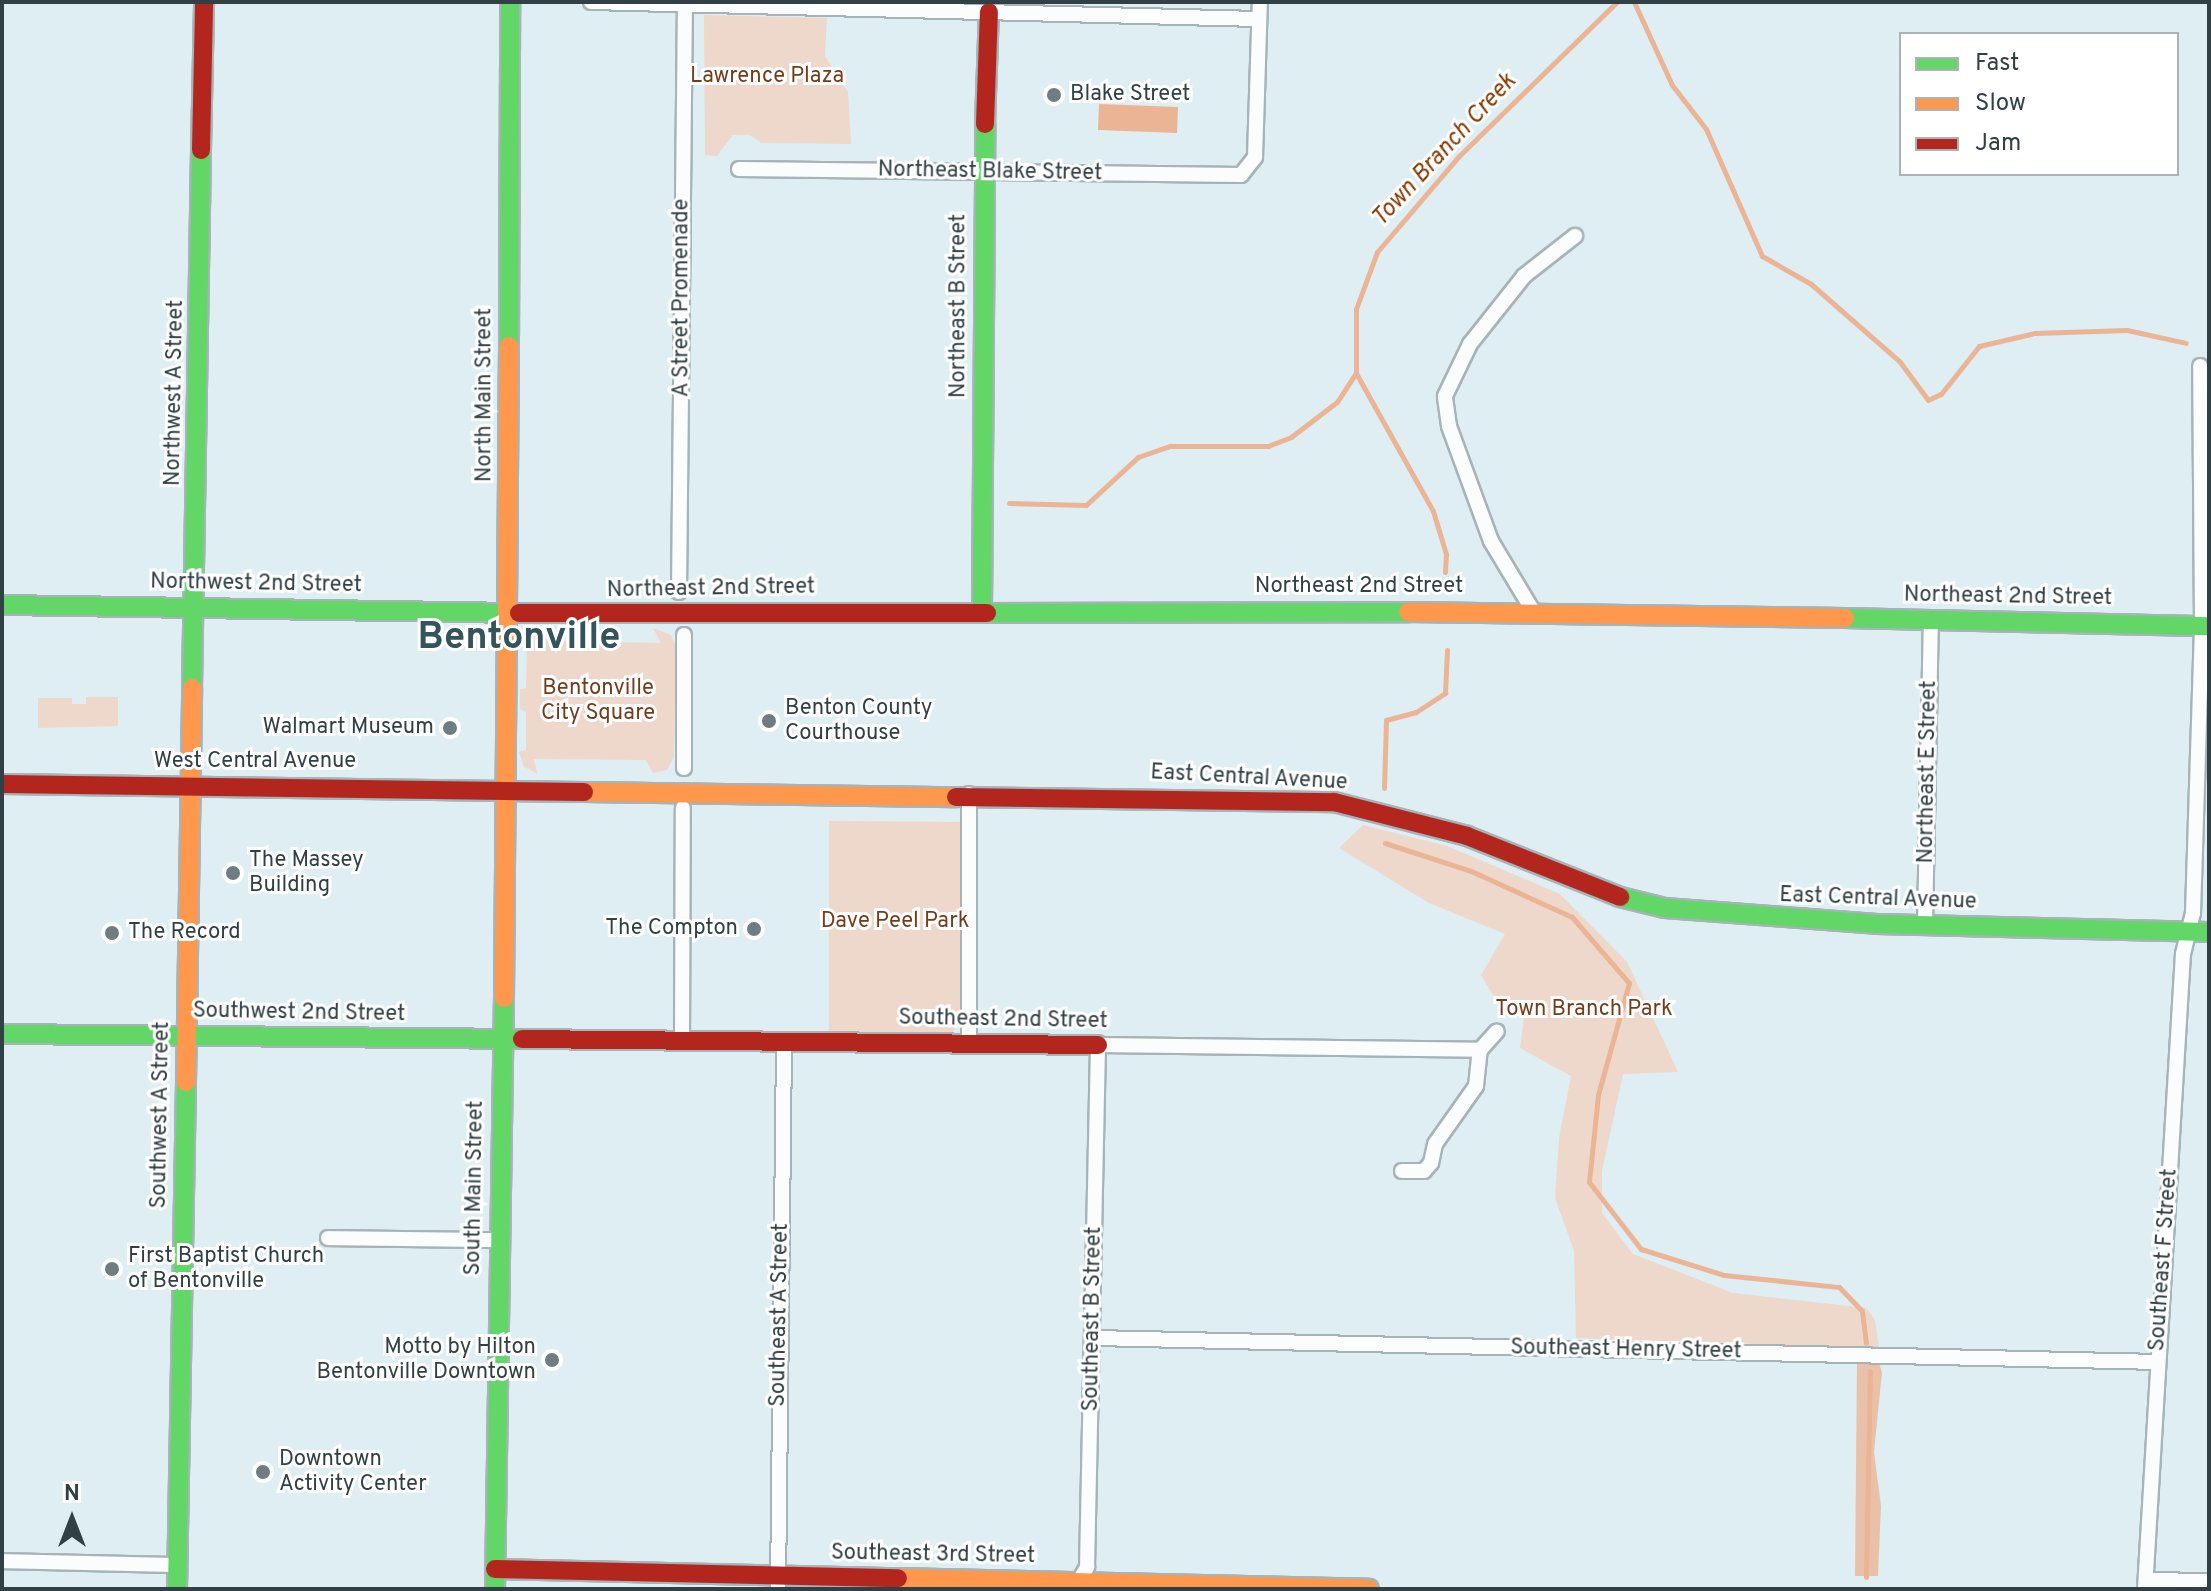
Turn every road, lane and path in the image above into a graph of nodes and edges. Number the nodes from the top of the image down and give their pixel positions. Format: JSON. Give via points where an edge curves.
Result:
{"nodes":[{"id":1,"x":204,"y":2,"type":"edge"},
{"id":2,"x":510,"y":2,"type":"edge"},
{"id":3,"x":591,"y":2,"type":"edge"},
{"id":4,"x":1260,"y":2,"type":"edge"},
{"id":5,"x":685,"y":4,"type":"junction"},
{"id":6,"x":989,"y":7,"type":"edge"},
{"id":7,"x":1259,"y":19,"type":"junction"},
{"id":8,"x":739,"y":169,"type":"dead end"},
{"id":9,"x":983,"y":171,"type":"junction"},
{"id":10,"x":1575,"y":236,"type":"dead end"},
{"id":11,"x":2200,"y":366,"type":"dead end"},
{"id":12,"x":679,"y":592,"type":"dead end"},
{"id":13,"x":2,"y":605,"type":"edge"},
{"id":14,"x":194,"y":607,"type":"junction"},
{"id":15,"x":982,"y":611,"type":"junction"},
{"id":16,"x":1533,"y":611,"type":"junction"},
{"id":17,"x":509,"y":612,"type":"junction"},
{"id":18,"x":1931,"y":619,"type":"junction"},
{"id":19,"x":2205,"y":626,"type":"edge"},
{"id":20,"x":684,"y":635,"type":"dead end"},
{"id":21,"x":684,"y":768,"type":"dead end"},
{"id":22,"x":2,"y":784,"type":"edge"},
{"id":23,"x":189,"y":786,"type":"junction"},
{"id":24,"x":508,"y":788,"type":"junction"},
{"id":25,"x":969,"y":794,"type":"junction"},
{"id":26,"x":683,"y":808,"type":"dead end"},
{"id":27,"x":1925,"y":926,"type":"junction"},
{"id":28,"x":2188,"y":932,"type":"junction"},
{"id":29,"x":2209,"y":932,"type":"edge"},
{"id":30,"x":1497,"y":1031,"type":"dead end"},
{"id":31,"x":2,"y":1034,"type":"edge"},
{"id":32,"x":186,"y":1036,"type":"junction"},
{"id":33,"x":500,"y":1038,"type":"junction"},
{"id":34,"x":682,"y":1040,"type":"junction"},
{"id":35,"x":784,"y":1042,"type":"junction"},
{"id":36,"x":969,"y":1044,"type":"junction"},
{"id":37,"x":1098,"y":1045,"type":"junction"},
{"id":38,"x":1480,"y":1050,"type":"junction"},
{"id":39,"x":1402,"y":1171,"type":"dead end"},
{"id":40,"x":328,"y":1238,"type":"dead end"},
{"id":41,"x":498,"y":1240,"type":"junction"},
{"id":42,"x":1094,"y":1338,"type":"junction"},
{"id":43,"x":2157,"y":1362,"type":"junction"},
{"id":44,"x":2,"y":1561,"type":"edge"},
{"id":45,"x":177,"y":1565,"type":"junction"},
{"id":46,"x":495,"y":1569,"type":"junction"},
{"id":47,"x":2209,"y":1581,"type":"edge"},
{"id":48,"x":778,"y":1582,"type":"edge"},
{"id":49,"x":2146,"y":1584,"type":"edge"},
{"id":50,"x":1076,"y":1586,"type":"edge"},
{"id":51,"x":1249,"y":1587,"type":"edge"},
{"id":52,"x":177,"y":1589,"type":"edge"},
{"id":53,"x":495,"y":1589,"type":"edge"},
{"id":54,"x":1369,"y":1589,"type":"edge"}],
"edges":[{"from":1,"to":14,"type":"street","name":"Northwest A Street"},
{"from":2,"to":17,"type":"street","name":"North Main Street"},
{"from":3,"to":5,"type":"street"},
{"from":4,"to":7,"type":"street"},
{"from":5,"to":6,"type":"street"},
{"from":5,"to":12,"type":"street","name":"A Street Promenade"},
{"from":6,"to":7,"type":"street"},
{"from":6,"to":9,"type":"street","name":"Northeast B Street"},
{"from":7,"to":9,"type":"street","name":"Northeast Blake Street","via":[[1255,157],[1241,175]]},
{"from":8,"to":9,"type":"street","name":"Northeast Blake Street"},
{"from":9,"to":15,"type":"street","name":"Northeast B Street"},
{"from":10,"to":16,"type":"street","via":[[1524,276],[1470,344],[1445,396],[1449,426],[1491,541]]},
{"from":11,"to":19,"type":"street","name":"Southeast F Street"},
{"from":13,"to":14,"type":"street","name":"Northwest 2nd Street"},
{"from":14,"to":17,"type":"street","name":"Northwest 2nd Street"},
{"from":14,"to":23,"type":"street","name":"Northwest A Street"},
{"from":15,"to":16,"type":"street","name":"Northeast 2nd Street"},
{"from":15,"to":17,"type":"street","name":"Northeast 2nd Street"},
{"from":16,"to":18,"type":"street","name":"Northeast 2nd Street"},
{"from":17,"to":24,"type":"street","name":"North Main Street"},
{"from":18,"to":19,"type":"street","name":"Northeast 2nd Street"},
{"from":18,"to":27,"type":"street","name":"Northeast E Street"},
{"from":19,"to":28,"type":"street","name":"Southeast F Street"},
{"from":20,"to":21,"type":"street"},
{"from":22,"to":23,"type":"street","name":"West Central Avenue"},
{"from":23,"to":24,"type":"street","name":"West Central Avenue"},
{"from":23,"to":32,"type":"street","name":"Southwest A Street"},
{"from":24,"to":25,"type":"street","name":"East Central Avenue"},
{"from":24,"to":33,"type":"street","name":"South Main Street"},
{"from":25,"to":27,"type":"street","name":"East Central Avenue","via":[[1334,802],[1467,836],[1601,892],[1665,908]]},
{"from":25,"to":36,"type":"street"},
{"from":26,"to":34,"type":"street"},
{"from":27,"to":28,"type":"street","name":"East Central Avenue"},
{"from":28,"to":29,"type":"street","name":"East Central Avenue"},
{"from":28,"to":43,"type":"street","name":"Southeast F Street"},
{"from":30,"to":38,"type":"street"},
{"from":31,"to":32,"type":"street","name":"Southwest 2nd Street"},
{"from":32,"to":33,"type":"street","name":"Southwest 2nd Street"},
{"from":32,"to":45,"type":"street","name":"Southwest A Street"},
{"from":33,"to":34,"type":"street","name":"Southeast 2nd Street"},
{"from":33,"to":41,"type":"street","name":"South Main Street"},
{"from":34,"to":35,"type":"street","name":"Southeast 2nd Street"},
{"from":35,"to":36,"type":"street","name":"Southeast 2nd Street"},
{"from":35,"to":48,"type":"street","name":"Southeast A Street"},
{"from":36,"to":37,"type":"street","name":"Southeast 2nd Street"},
{"from":37,"to":38,"type":"street","name":"Southeast 2nd Street"},
{"from":37,"to":42,"type":"street","name":"Southeast B Street"},
{"from":38,"to":39,"type":"street","via":[[1476,1086],[1435,1144],[1431,1163],[1424,1171]]},
{"from":40,"to":41,"type":"street"},
{"from":41,"to":46,"type":"street","name":"South Main Street"},
{"from":42,"to":43,"type":"street","name":"Southeast Henry Street"},
{"from":42,"to":50,"type":"street","name":"Southeast B Street","via":[[1087,1570]]},
{"from":43,"to":49,"type":"street","name":"Southeast F Street"},
{"from":44,"to":45,"type":"street"},
{"from":45,"to":52,"type":"street","name":"Southwest A Street"},
{"from":46,"to":48,"type":"street","name":"Southeast 3rd Street"},
{"from":46,"to":53,"type":"street","name":"South Main Street"},
{"from":47,"to":49,"type":"street"},
{"from":48,"to":50,"type":"street","name":"Southeast 3rd Street"},
{"from":50,"to":51,"type":"street","name":"Southeast 3rd Street"},
{"from":51,"to":54,"type":"street","name":"Southeast 3rd Street"}]}
